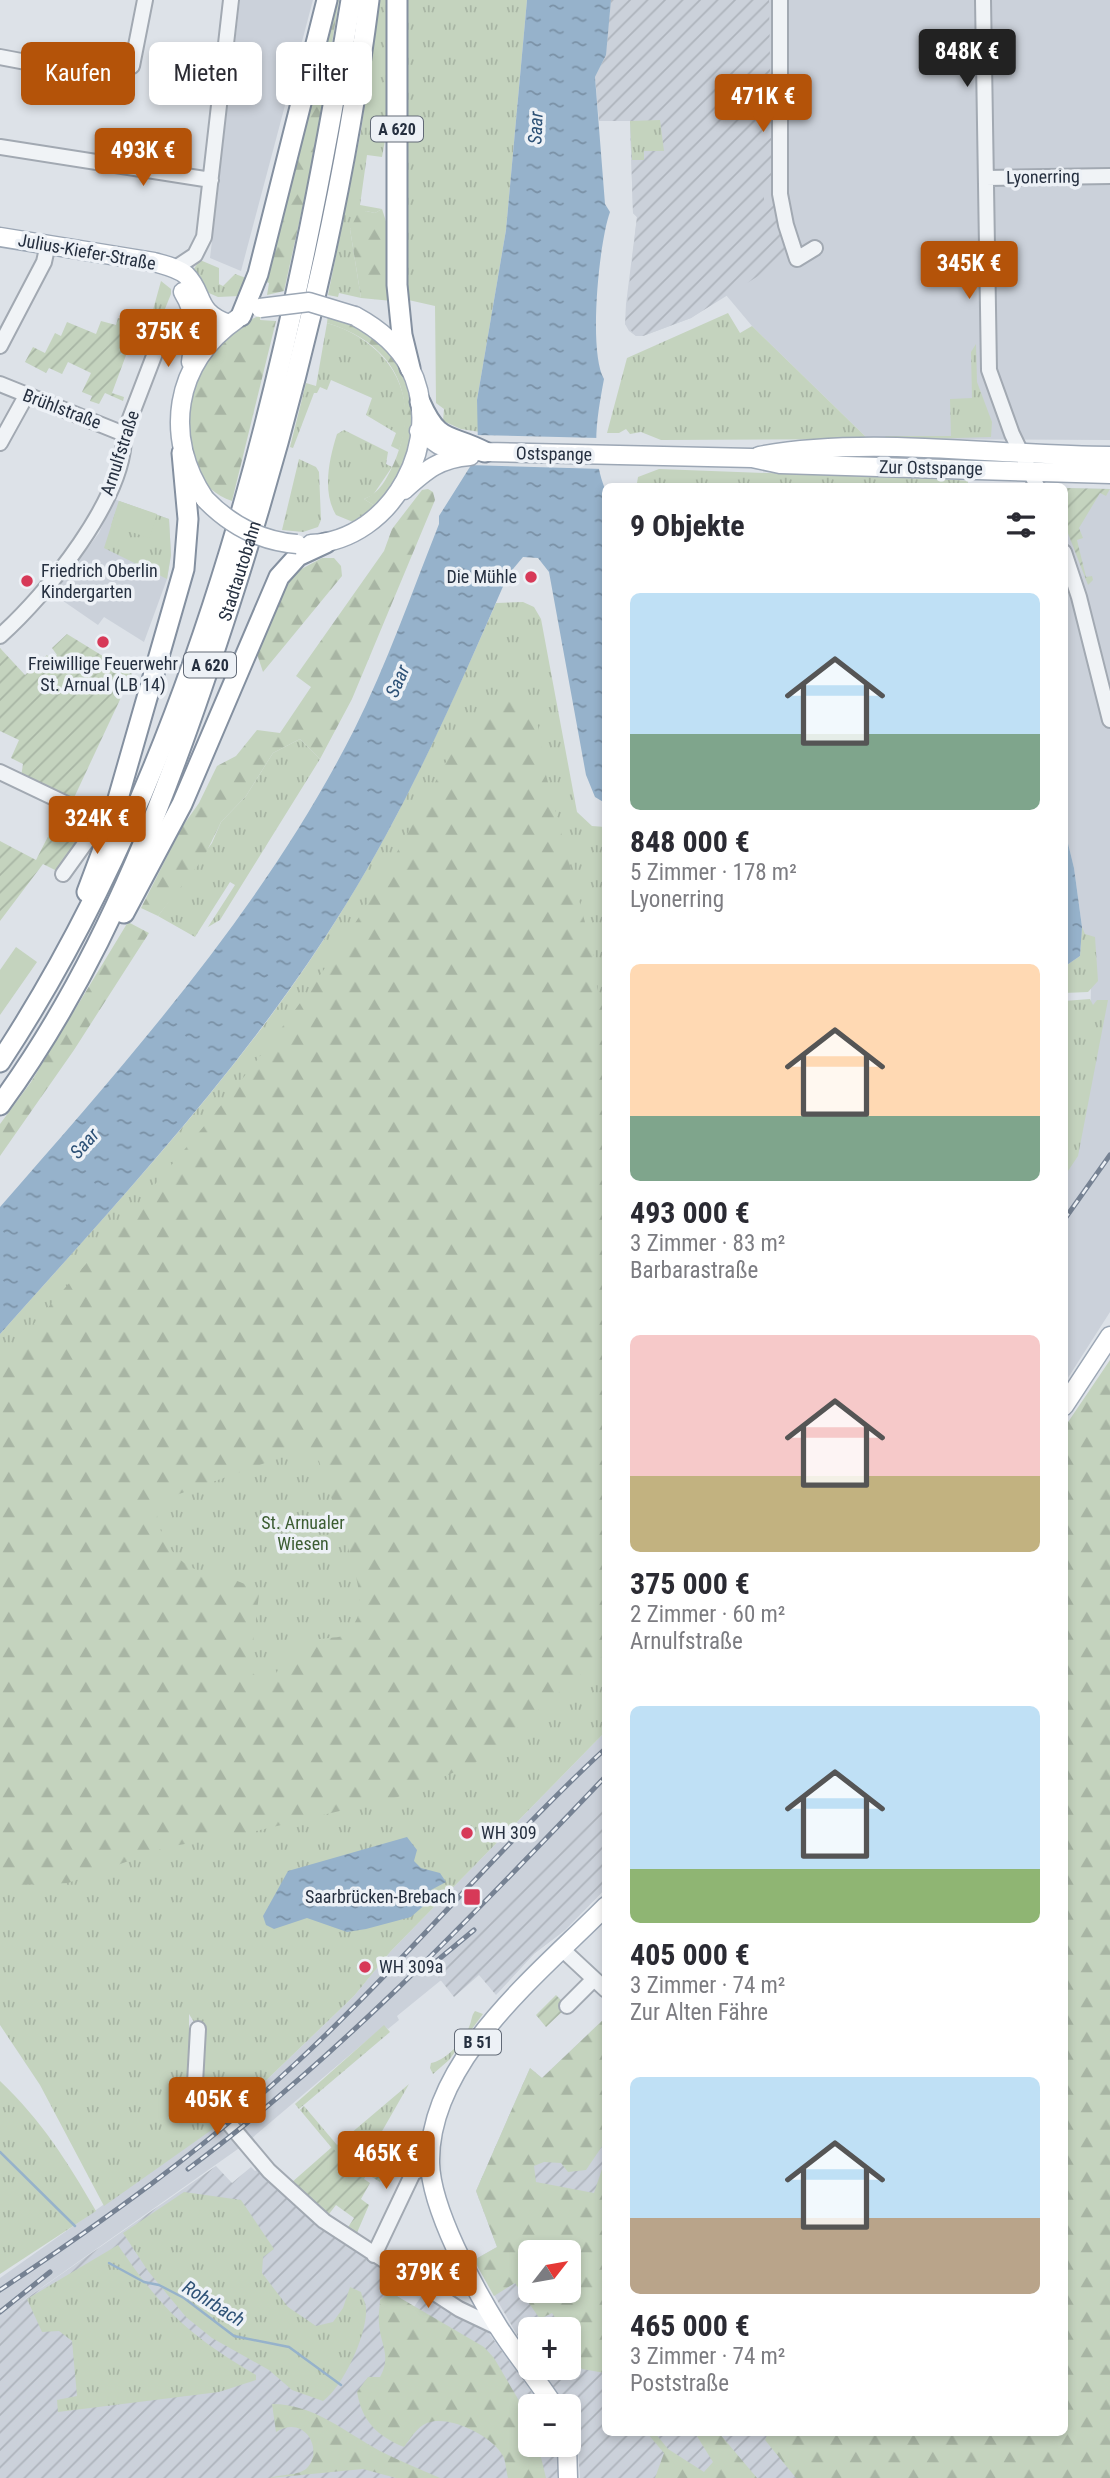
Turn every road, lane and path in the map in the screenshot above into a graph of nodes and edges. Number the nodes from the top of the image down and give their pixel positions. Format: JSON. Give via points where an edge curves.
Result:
{"nodes":[{"id":1,"x":145,"y":0,"type":"edge"},
{"id":2,"x":231,"y":0,"type":"edge"},
{"id":3,"x":327,"y":0,"type":"edge"},
{"id":4,"x":351,"y":0,"type":"edge"},
{"id":5,"x":369,"y":0,"type":"edge"},
{"id":6,"x":397,"y":0,"type":"edge"},
{"id":7,"x":780,"y":0,"type":"edge"},
{"id":8,"x":984,"y":0,"type":"edge"},
{"id":9,"x":135,"y":51,"type":"edge"},
{"id":10,"x":0,"y":57,"type":"edge"},
{"id":11,"x":21,"y":61,"type":"edge"},
{"id":12,"x":0,"y":147,"type":"edge"},
{"id":13,"x":1110,"y":176,"type":"edge"},
{"id":14,"x":986,"y":178,"type":"junction"},
{"id":15,"x":211,"y":180,"type":"junction"},
{"id":16,"x":0,"y":237,"type":"edge"},
{"id":17,"x":48,"y":244,"type":"junction"},
{"id":18,"x":815,"y":248,"type":"dead end"},
{"id":19,"x":174,"y":269,"type":"junction"},
{"id":20,"x":235,"y":320,"type":"junction"},
{"id":21,"x":167,"y":323,"type":"dead end"},
{"id":22,"x":0,"y":346,"type":"edge"},
{"id":23,"x":410,"y":368,"type":"junction"},
{"id":24,"x":188,"y":376,"type":"junction"},
{"id":25,"x":0,"y":384,"type":"edge"},
{"id":26,"x":26,"y":396,"type":"junction"},
{"id":27,"x":420,"y":402,"type":"junction"},
{"id":28,"x":419,"y":430,"type":"junction"},
{"id":29,"x":124,"y":433,"type":"junction"},
{"id":30,"x":0,"y":443,"type":"edge"},
{"id":31,"x":450,"y":448,"type":"junction"},
{"id":32,"x":182,"y":453,"type":"junction"},
{"id":33,"x":485,"y":453,"type":"joint"},
{"id":34,"x":1021,"y":454,"type":"junction"},
{"id":35,"x":624,"y":455,"type":"joint"},
{"id":36,"x":1110,"y":457,"type":"edge"},
{"id":37,"x":752,"y":458,"type":"junction"},
{"id":38,"x":1110,"y":474,"type":"edge"},
{"id":39,"x":1033,"y":479,"type":"edge"},
{"id":40,"x":394,"y":500,"type":"junction"},
{"id":41,"x":326,"y":543,"type":"junction"},
{"id":42,"x":1068,"y":564,"type":"edge"},
{"id":43,"x":0,"y":636,"type":"edge"},
{"id":44,"x":1110,"y":720,"type":"edge"},
{"id":45,"x":0,"y":772,"type":"edge"},
{"id":46,"x":63,"y":874,"type":"dead end"},
{"id":47,"x":52,"y":977,"type":"junction"},
{"id":48,"x":67,"y":1002,"type":"junction"},
{"id":49,"x":0,"y":1062,"type":"edge"},
{"id":50,"x":0,"y":1105,"type":"edge"},
{"id":51,"x":1110,"y":1336,"type":"edge"},
{"id":52,"x":1068,"y":1400,"type":"edge"},
{"id":53,"x":602,"y":1910,"type":"edge"},
{"id":54,"x":563,"y":1950,"type":"junction"},
{"id":55,"x":593,"y":1980,"type":"junction"},
{"id":56,"x":602,"y":1987,"type":"edge"},
{"id":57,"x":567,"y":2006,"type":"dead end"},
{"id":58,"x":198,"y":2029,"type":"dead end"},
{"id":59,"x":430,"y":2164,"type":"junction"},
{"id":60,"x":374,"y":2255,"type":"junction"},
{"id":61,"x":499,"y":2328,"type":"junction"},
{"id":62,"x":546,"y":2394,"type":"edge"},
{"id":63,"x":567,"y":2457,"type":"edge"},
{"id":64,"x":568,"y":2478,"type":"edge"}],
"edges":[{"from":1,"to":9,"type":"street"},
{"from":2,"to":15,"type":"street"},
{"from":3,"to":20,"type":"highway","via":[[258,274]]},
{"from":4,"to":47,"type":"highway","name":"Stadtautobahn","number":"A 620","via":[[301,276],[204,629],[118,854]]},
{"from":5,"to":48,"type":"highway","name":"Stadtautobahn","number":"A 620","via":[[336,198],[311,312],[244,561],[168,783]]},
{"from":6,"to":23,"type":"highway","number":"A 620","via":[[397,285],[401,335]]},
{"from":7,"to":18,"type":"street","via":[[780,194],[797,259]]},
{"from":8,"to":14,"type":"street","name":"Lyonerring"},
{"from":10,"to":11,"type":"street"},
{"from":12,"to":15,"type":"street"},
{"from":13,"to":14,"type":"street","name":"Lyonerring"},
{"from":14,"to":34,"type":"street","via":[[989,370]]},
{"from":15,"to":19,"type":"street","via":[[203,243],[195,255]]},
{"from":16,"to":17,"type":"main road","name":"Julius-Kiefer-Straße"},
{"from":17,"to":19,"type":"main road","name":"Julius-Kiefer-Straße"},
{"from":17,"to":22,"type":"street","via":[[46,257]]},
{"from":19,"to":20,"type":"main road","via":[[187,277],[210,315]]},
{"from":19,"to":24,"type":"main road","via":[[195,319]]},
{"from":20,"to":23,"type":"main road","bridge":true,"via":[[260,309],[309,302],[355,316],[388,338]]},
{"from":20,"to":24,"type":"main road","via":[[204,347]]},
{"from":21,"to":29,"type":"street","name":"Arnulfstraße"},
{"from":23,"to":27,"type":"main road"},
{"from":24,"to":32,"type":"main road","via":[[179,406]]},
{"from":25,"to":26,"type":"street","name":"Brühlstraße"},
{"from":26,"to":29,"type":"street","name":"Brühlstraße"},
{"from":26,"to":30,"type":"street"},
{"from":27,"to":28,"type":"main road"},
{"from":27,"to":31,"type":"highway"},
{"from":28,"to":31,"type":"main road"},
{"from":28,"to":40,"type":"main road","via":[[411,467]]},
{"from":29,"to":43,"type":"street","name":"Arnulfstraße","via":[[124,447],[93,524],[28,610]]},
{"from":31,"to":33,"type":"highway","via":[[470,444]]},
{"from":31,"to":40,"type":"main road"},
{"from":32,"to":41,"type":"main road","bridge":true,"via":[[205,499],[242,529],[270,540]]},
{"from":32,"to":47,"type":"highway","via":[[188,533],[175,603],[105,844]]},
{"from":33,"to":35,"type":"main road","name":"Ostspange"},
{"from":34,"to":36,"type":"main road","name":"Zur Ostspange"},
{"from":34,"to":37,"type":"main road","name":"Zur Ostspange","via":[[848,449]]},
{"from":34,"to":39,"type":"street"},
{"from":35,"to":37,"type":"main road","name":"Zur Ostspange"},
{"from":37,"to":39,"type":"main road","name":"Zur Ostspange","via":[[780,464]]},
{"from":38,"to":39,"type":"main road","name":"Zur Ostspange"},
{"from":40,"to":41,"type":"main road","via":[[368,525]]},
{"from":41,"to":48,"type":"highway","via":[[298,556],[279,577],[182,804],[92,972]]},
{"from":42,"to":44,"type":"street"},
{"from":45,"to":46,"type":"street","via":[[86,817],[86,842]]},
{"from":47,"to":49,"type":"highway","name":"Stadtautobahn","number":"A 620"},
{"from":48,"to":50,"type":"highway","name":"Stadtautobahn","number":"A 620"},
{"from":51,"to":52,"type":"main road"},
{"from":53,"to":54,"type":"main road","number":"B 51"},
{"from":54,"to":55,"type":"street"},
{"from":54,"to":59,"type":"main road","number":"B 51","via":[[502,2009],[468,2056],[441,2107]]},
{"from":55,"to":56,"type":"street"},
{"from":55,"to":57,"type":"street"},
{"from":58,"to":60,"type":"street","via":[[194,2076],[200,2092],[296,2198]]},
{"from":59,"to":60,"type":"street","via":[[413,2173]]},
{"from":59,"to":61,"type":"main road","number":"B 51","via":[[443,2216]]},
{"from":60,"to":61,"type":"street","via":[[473,2318]]},
{"from":61,"to":62,"type":"main road","number":"B 51"},
{"from":63,"to":64,"type":"main road"}]}
